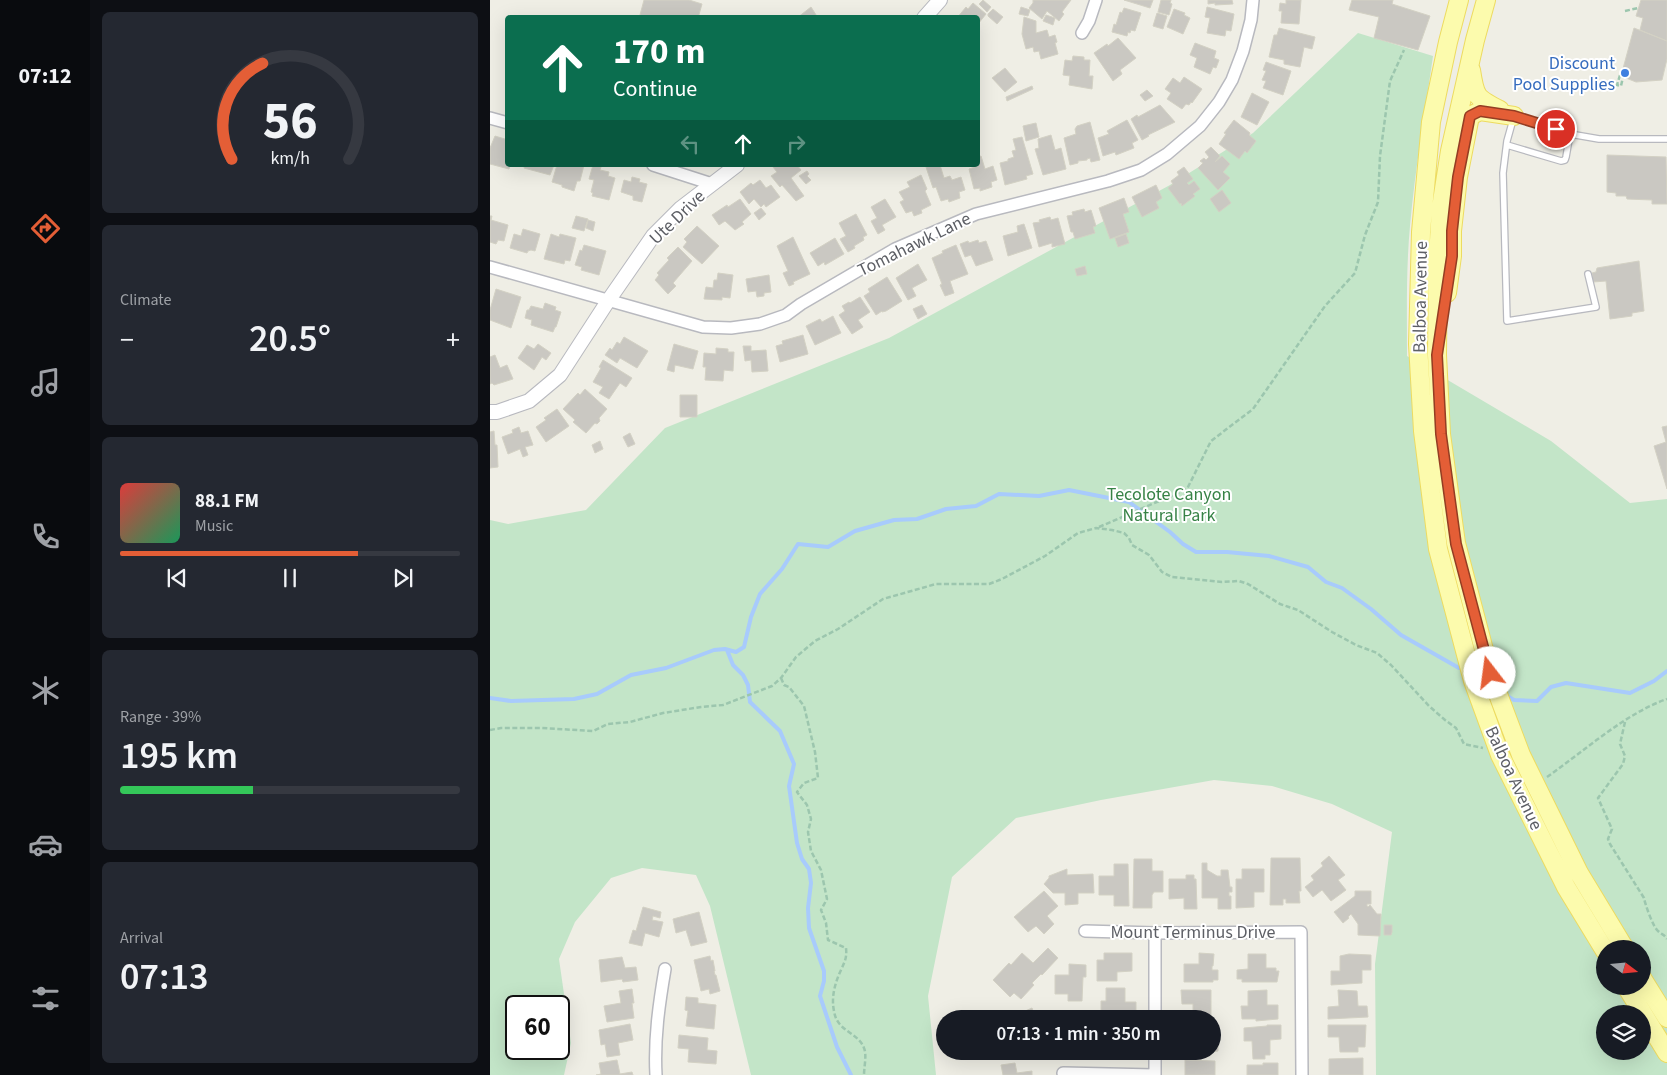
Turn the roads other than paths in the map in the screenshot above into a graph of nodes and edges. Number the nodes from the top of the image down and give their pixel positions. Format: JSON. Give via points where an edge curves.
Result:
{"nodes":[{"id":1,"x":940,"y":0,"type":"edge"},
{"id":2,"x":1096,"y":0,"type":"edge"},
{"id":3,"x":1252,"y":0,"type":"edge"},
{"id":4,"x":1459,"y":0,"type":"edge"},
{"id":5,"x":1486,"y":0,"type":"edge"},
{"id":6,"x":927,"y":15,"type":"edge"},
{"id":7,"x":1082,"y":33,"type":"dead end"},
{"id":8,"x":1470,"y":64,"type":"junction"},
{"id":9,"x":1514,"y":116,"type":"junction"},
{"id":10,"x":490,"y":118,"type":"edge"},
{"id":11,"x":505,"y":122,"type":"edge"},
{"id":12,"x":1570,"y":134,"type":"junction"},
{"id":13,"x":1667,"y":139,"type":"edge"},
{"id":14,"x":1507,"y":145,"type":"junction"},
{"id":15,"x":659,"y":167,"type":"edge"},
{"id":16,"x":734,"y":167,"type":"edge"},
{"id":17,"x":712,"y":184,"type":"junction"},
{"id":18,"x":490,"y":267,"type":"edge"},
{"id":19,"x":1588,"y":274,"type":"dead end"},
{"id":20,"x":608,"y":301,"type":"junction"},
{"id":21,"x":1437,"y":355,"type":"junction"},
{"id":22,"x":490,"y":412,"type":"edge"},
{"id":23,"x":1085,"y":931,"type":"dead end"},
{"id":24,"x":1154,"y":934,"type":"junction"},
{"id":25,"x":1598,"y":940,"type":"edge"},
{"id":26,"x":1620,"y":940,"type":"edge"},
{"id":27,"x":665,"y":969,"type":"dead end"},
{"id":28,"x":1651,"y":992,"type":"edge"},
{"id":29,"x":1632,"y":995,"type":"edge"},
{"id":30,"x":1155,"y":1010,"type":"edge"},
{"id":31,"x":1667,"y":1018,"type":"edge"},
{"id":32,"x":1667,"y":1053,"type":"edge"},
{"id":33,"x":1155,"y":1060,"type":"edge"},
{"id":34,"x":1063,"y":1073,"type":"dead end"},
{"id":35,"x":656,"y":1075,"type":"edge"},
{"id":36,"x":1155,"y":1075,"type":"edge"},
{"id":37,"x":1302,"y":1075,"type":"edge"}],
"edges":[{"from":1,"to":6,"type":"street"},
{"from":2,"to":7,"type":"street","via":[[1090,21]]},
{"from":3,"to":20,"type":"street","name":"Tomahawk Lane","via":[[1243,51],[1219,102],[1200,126],[1167,154],[1141,170],[976,214],[895,249],[786,315],[760,324],[703,327]]},
{"from":4,"to":25,"type":"main road","name":"Balboa Avenue","via":[[1431,122],[1421,232],[1418,344],[1423,431],[1438,549],[1473,681],[1499,752],[1566,887]]},
{"from":5,"to":8,"type":"main road","name":"Balboa Avenue"},
{"from":8,"to":9,"type":"main road","via":[[1474,89],[1482,101]]},
{"from":8,"to":21,"type":"main road","name":"Balboa Avenue","via":[[1441,208]]},
{"from":9,"to":12,"type":"lane"},
{"from":9,"to":14,"type":"lane"},
{"from":9,"to":21,"type":"main road","via":[[1480,111],[1470,116],[1458,177],[1452,256]]},
{"from":10,"to":11,"type":"street"},
{"from":12,"to":13,"type":"lane","via":[[1599,139]]},
{"from":12,"to":14,"type":"lane","via":[[1566,157],[1562,161]]},
{"from":14,"to":19,"type":"lane","via":[[1503,173],[1507,321],[1596,307]]},
{"from":15,"to":17,"type":"street"},
{"from":16,"to":17,"type":"street","name":"Ute Drive"},
{"from":17,"to":20,"type":"street","name":"Ute Drive","via":[[653,236]]},
{"from":18,"to":20,"type":"street","name":"Tomahawk Lane"},
{"from":20,"to":22,"type":"street","name":"Ute Drive","via":[[560,375],[529,400]]},
{"from":21,"to":26,"type":"main road","name":"Balboa Avenue","via":[[1441,434],[1456,544],[1490,673],[1536,786],[1579,873]]},
{"from":23,"to":24,"type":"street","name":"Mount Terminus Drive"},
{"from":24,"to":30,"type":"street"},
{"from":24,"to":37,"type":"street","name":"Mount Terminus Drive","via":[[1301,932]]},
{"from":27,"to":35,"type":"street","via":[[658,1006]]},
{"from":28,"to":31,"type":"main road"},
{"from":29,"to":32,"type":"main road"},
{"from":33,"to":36,"type":"street"},
{"from":34,"to":36,"type":"street"}]}
